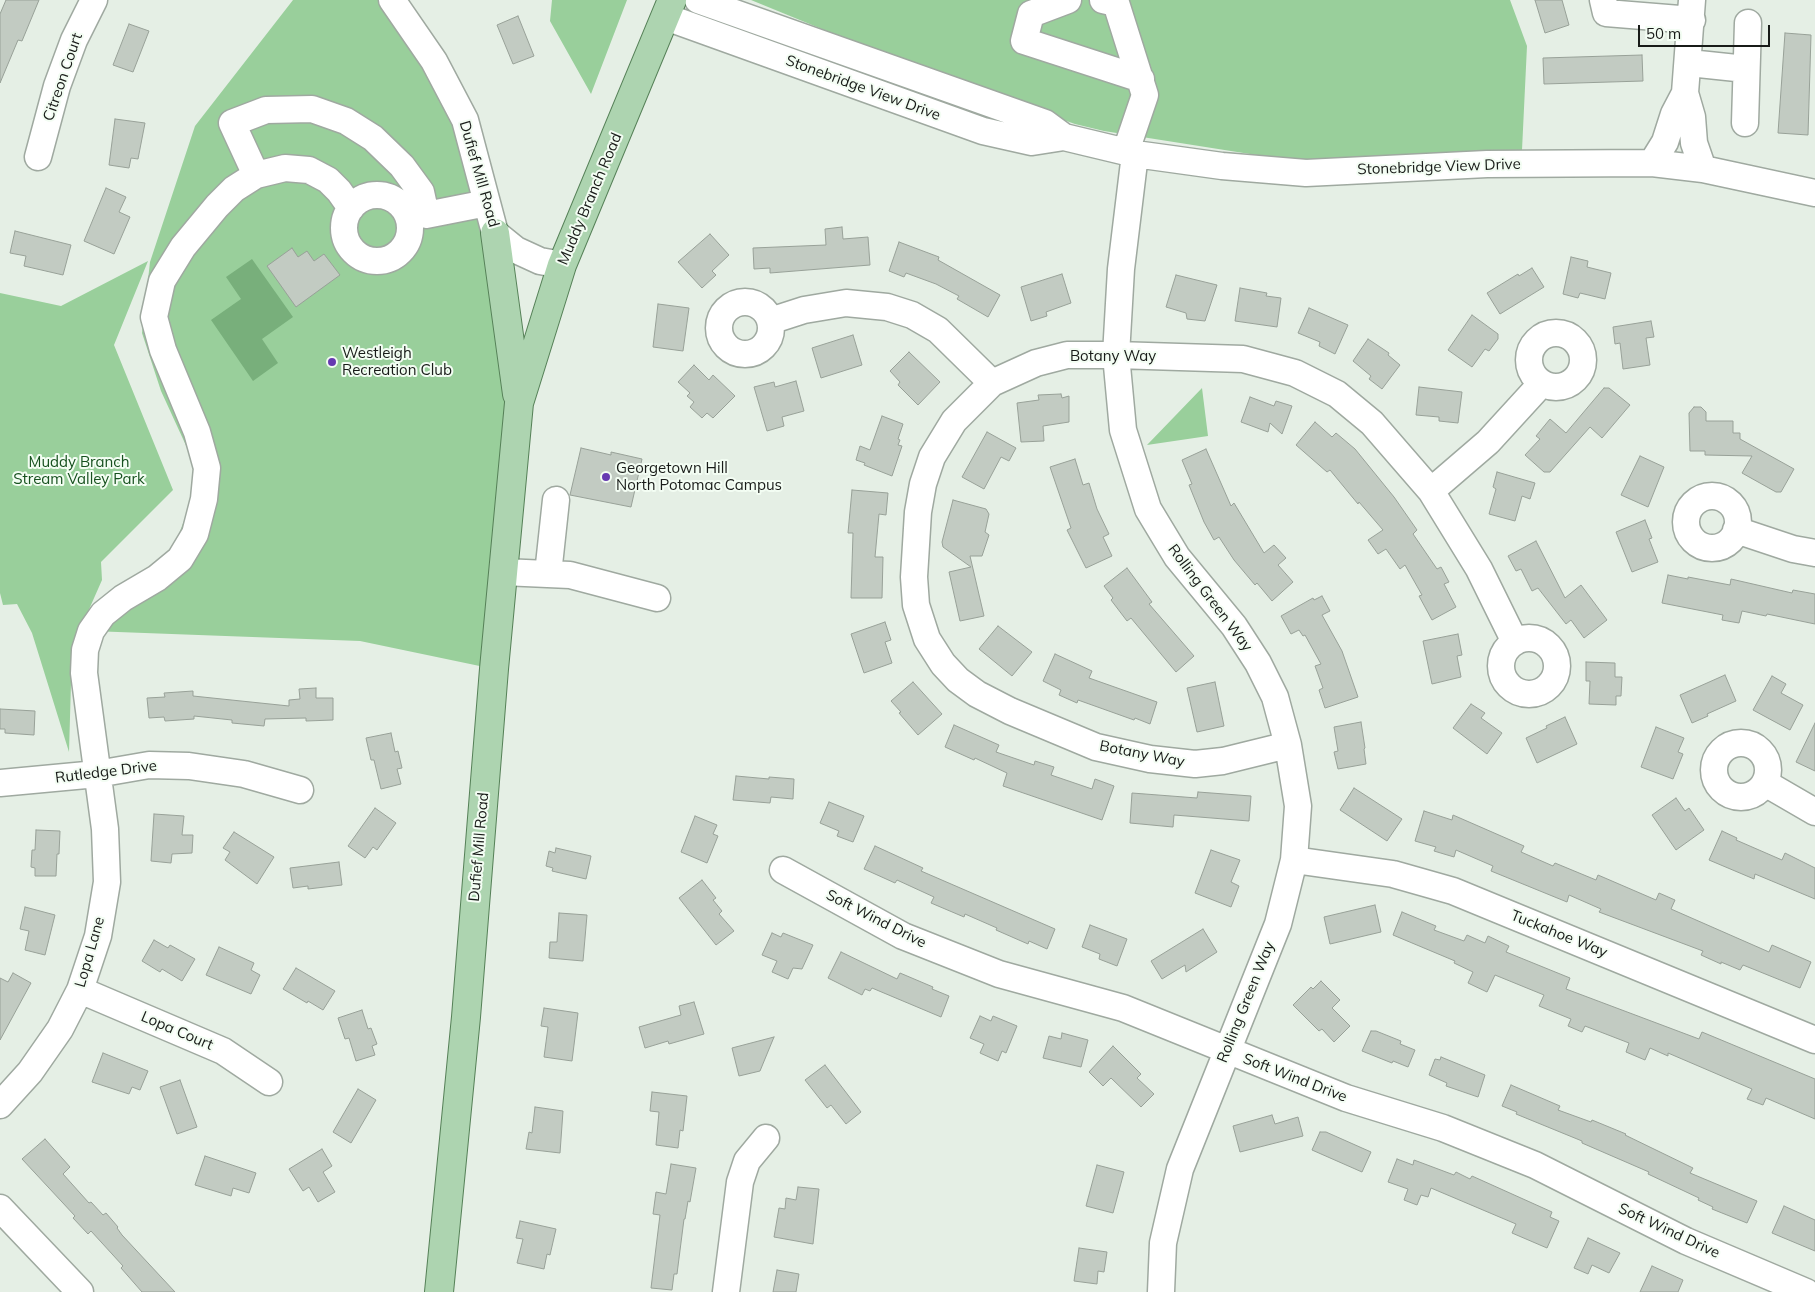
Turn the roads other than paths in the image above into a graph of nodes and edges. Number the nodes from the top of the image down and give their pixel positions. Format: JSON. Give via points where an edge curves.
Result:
{"nodes":[{"id":1,"x":94,"y":0,"type":"edge"},
{"id":2,"x":392,"y":0,"type":"edge"},
{"id":3,"x":698,"y":0,"type":"edge"},
{"id":4,"x":1068,"y":0,"type":"edge"},
{"id":5,"x":1103,"y":0,"type":"edge"},
{"id":6,"x":1603,"y":0,"type":"edge"},
{"id":7,"x":669,"y":8,"type":"edge"},
{"id":8,"x":1692,"y":10,"type":"edge"},
{"id":9,"x":1748,"y":23,"type":"dead end"},
{"id":10,"x":1689,"y":63,"type":"junction"},
{"id":11,"x":1746,"y":69,"type":"junction"},
{"id":12,"x":1141,"y":79,"type":"junction"},
{"id":13,"x":1686,"y":93,"type":"junction"},
{"id":14,"x":1745,"y":123,"type":"dead end"},
{"id":15,"x":1064,"y":137,"type":"junction"},
{"id":16,"x":1130,"y":152,"type":"junction"},
{"id":17,"x":38,"y":157,"type":"dead end"},
{"id":18,"x":1652,"y":163,"type":"junction"},
{"id":19,"x":1703,"y":168,"type":"junction"},
{"id":20,"x":256,"y":175,"type":"junction"},
{"id":21,"x":1815,"y":193,"type":"edge"},
{"id":22,"x":487,"y":203,"type":"junction"},
{"id":23,"x":351,"y":208,"type":"junction"},
{"id":24,"x":418,"y":219,"type":"junction"},
{"id":25,"x":495,"y":234,"type":"junction"},
{"id":26,"x":562,"y":265,"type":"junction"},
{"id":27,"x":770,"y":321,"type":"dead end"},
{"id":28,"x":1116,"y":355,"type":"junction"},
{"id":29,"x":992,"y":383,"type":"junction"},
{"id":30,"x":1542,"y":383,"type":"dead end"},
{"id":31,"x":518,"y":403,"type":"junction"},
{"id":32,"x":1431,"y":491,"type":"junction"},
{"id":33,"x":556,"y":500,"type":"dead end"},
{"id":34,"x":1736,"y":530,"type":"dead end"},
{"id":35,"x":1815,"y":553,"type":"edge"},
{"id":36,"x":503,"y":572,"type":"junction"},
{"id":37,"x":548,"y":574,"type":"junction"},
{"id":38,"x":658,"y":598,"type":"dead end"},
{"id":39,"x":1515,"y":642,"type":"dead end"},
{"id":40,"x":1288,"y":745,"type":"junction"},
{"id":41,"x":97,"y":774,"type":"junction"},
{"id":42,"x":0,"y":783,"type":"edge"},
{"id":43,"x":1765,"y":783,"type":"dead end"},
{"id":44,"x":300,"y":790,"type":"dead end"},
{"id":45,"x":1815,"y":812,"type":"edge"},
{"id":46,"x":1294,"y":860,"type":"junction"},
{"id":47,"x":783,"y":870,"type":"dead end"},
{"id":48,"x":80,"y":990,"type":"junction"},
{"id":49,"x":1815,"y":1040,"type":"edge"},
{"id":50,"x":1226,"y":1051,"type":"junction"},
{"id":51,"x":269,"y":1082,"type":"dead end"},
{"id":52,"x":0,"y":1105,"type":"edge"},
{"id":53,"x":766,"y":1138,"type":"dead end"},
{"id":54,"x":0,"y":1208,"type":"edge"},
{"id":55,"x":80,"y":1292,"type":"edge"},
{"id":56,"x":439,"y":1292,"type":"edge"},
{"id":57,"x":726,"y":1292,"type":"edge"},
{"id":58,"x":1161,"y":1292,"type":"edge"},
{"id":59,"x":1806,"y":1292,"type":"edge"}],
"edges":[{"from":1,"to":17,"type":"street","name":"Citreon Court","via":[[74,40]]},
{"from":2,"to":22,"type":"street","name":"Dufief Mill Road","via":[[434,61],[464,120]]},
{"from":3,"to":15,"type":"street","name":"Stonebridge View Drive","via":[[1044,123]]},
{"from":4,"to":12,"type":"street","via":[[1031,14],[1024,41]]},
{"from":5,"to":12,"type":"street","name":"Rolling Green Way","via":[[1116,3]]},
{"from":6,"to":8,"type":"street","via":[[1606,14]]},
{"from":7,"to":15,"type":"street","name":"Stonebridge View Drive","via":[[983,131],[1032,142]]},
{"from":7,"to":26,"type":"main road","name":"Muddy Branch Road"},
{"from":8,"to":10,"type":"street"},
{"from":9,"to":11,"type":"street"},
{"from":10,"to":11,"type":"street"},
{"from":10,"to":13,"type":"street"},
{"from":11,"to":14,"type":"street"},
{"from":12,"to":16,"type":"street","name":"Rolling Green Way","via":[[1145,95]]},
{"from":13,"to":18,"type":"street","via":[[1674,114],[1665,142]]},
{"from":13,"to":19,"type":"street","via":[[1694,143]]},
{"from":15,"to":16,"type":"street","name":"Stonebridge View Drive"},
{"from":16,"to":18,"type":"street","name":"Stonebridge View Drive","via":[[1222,166],[1306,173],[1487,164]]},
{"from":16,"to":28,"type":"street","name":"Rolling Green Way"},
{"from":18,"to":19,"type":"street","name":"Stonebridge View Drive"},
{"from":19,"to":21,"type":"street","name":"Stonebridge View Drive"},
{"from":20,"to":23,"type":"street","name":"Lopa Lane","via":[[286,168],[309,170],[328,180]]},
{"from":20,"to":24,"type":"street","via":[[232,123],[266,110],[312,109],[346,121],[373,138],[402,166],[421,192]]},
{"from":20,"to":41,"type":"street","name":"Lopa Lane","via":[[234,189],[217,206],[183,248],[162,281],[154,317],[207,468],[204,499],[195,534],[180,559],[103,614],[91,631],[85,650],[84,673]]},
{"from":22,"to":24,"type":"street"},
{"from":22,"to":25,"type":"street","name":"Dufief Mill Road"},
{"from":23,"to":24,"type":"street","via":[[359,200],[380,195],[391,198]]},
{"from":23,"to":24,"type":"street","via":[[344,229],[346,239],[359,256],[369,260],[390,259],[399,253]]},
{"from":25,"to":26,"type":"street","name":"Dufief Mill Road","via":[[516,250],[540,261]]},
{"from":25,"to":31,"type":"main road"},
{"from":26,"to":31,"type":"main road","name":"Muddy Branch Road"},
{"from":27,"to":29,"type":"street","via":[[804,310],[846,303],[887,307],[912,315],[938,330]]},
{"from":28,"to":29,"type":"street","name":"Botany Way","via":[[1067,355],[1036,363]]},
{"from":28,"to":32,"type":"street","name":"Botany Way","via":[[1243,360],[1295,373],[1337,394],[1372,423]]},
{"from":28,"to":40,"type":"street","name":"Rolling Green Way","via":[[1123,430],[1148,509],[1177,557],[1234,626],[1258,663],[1275,697]]},
{"from":29,"to":40,"type":"street","name":"Botany Way","via":[[954,421],[932,457],[918,512],[914,577],[916,605],[927,640],[942,664],[977,694],[1096,747],[1150,759],[1195,764],[1223,761]]},
{"from":30,"to":32,"type":"street","via":[[1488,442]]},
{"from":31,"to":36,"type":"main road","name":"Dufief Mill Road"},
{"from":32,"to":39,"type":"street","name":"Botany Way","via":[[1479,569]]},
{"from":33,"to":37,"type":"street"},
{"from":34,"to":35,"type":"street"},
{"from":36,"to":37,"type":"street"},
{"from":36,"to":56,"type":"main road","name":"Dufief Mill Road","via":[[466,1017]]},
{"from":37,"to":38,"type":"street","via":[[570,575]]},
{"from":40,"to":46,"type":"street","name":"Rolling Green Way","via":[[1298,806]]},
{"from":41,"to":42,"type":"street","name":"Rutledge Drive"},
{"from":41,"to":44,"type":"street","name":"Rutledge Drive","via":[[149,765],[189,766],[244,774]]},
{"from":41,"to":48,"type":"street","name":"Lopa Lane","via":[[105,829],[107,882],[98,936]]},
{"from":43,"to":45,"type":"street"},
{"from":46,"to":49,"type":"street","name":"Tuckahoe Way","via":[[1393,874],[1453,890]]},
{"from":46,"to":50,"type":"street","name":"Rolling Green Way","via":[[1278,924]]},
{"from":47,"to":50,"type":"street","name":"Soft Wind Drive","via":[[903,936],[999,974],[1124,1008]]},
{"from":48,"to":51,"type":"street","name":"Lopa Court","via":[[223,1051]]},
{"from":48,"to":52,"type":"street","name":"Lopa Lane","via":[[60,1029],[30,1072]]},
{"from":50,"to":58,"type":"street","name":"Rolling Green Way","via":[[1180,1170],[1163,1243]]},
{"from":50,"to":59,"type":"street","name":"Soft Wind Drive","via":[[1346,1098],[1439,1126],[1535,1165],[1686,1241]]},
{"from":53,"to":57,"type":"street","via":[[747,1161],[740,1182]]},
{"from":54,"to":55,"type":"street"}]}
